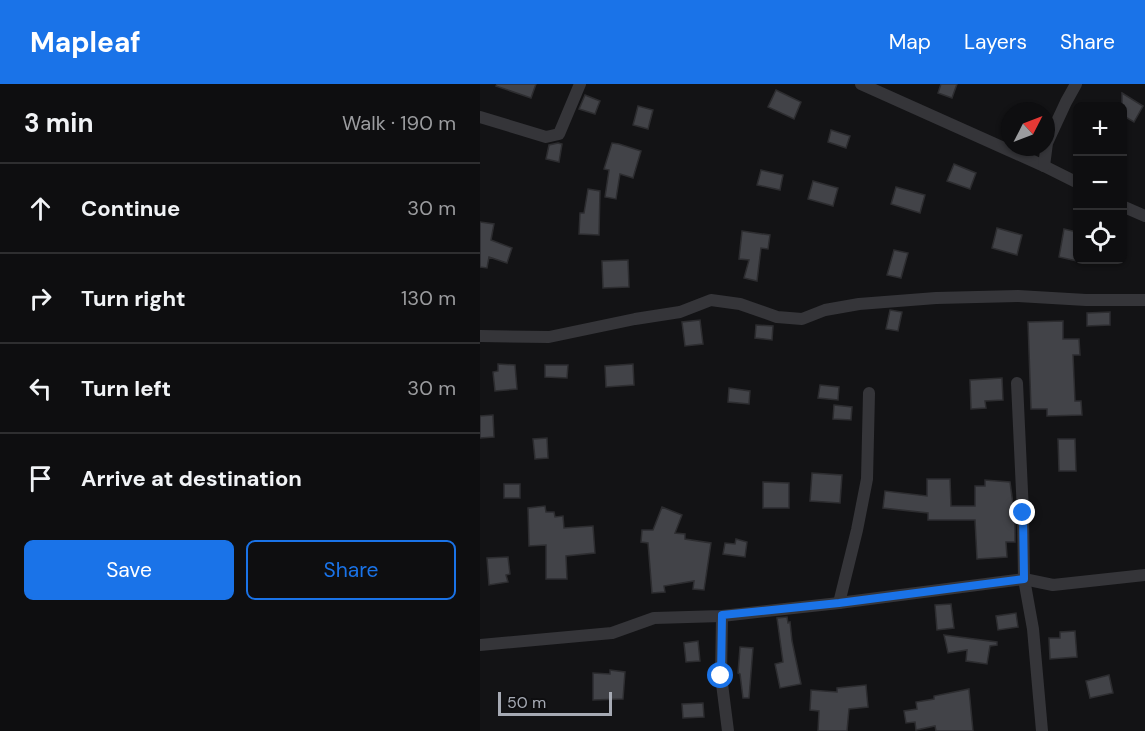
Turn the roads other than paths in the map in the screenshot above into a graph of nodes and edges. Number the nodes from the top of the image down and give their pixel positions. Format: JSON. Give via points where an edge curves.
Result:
{"nodes":[{"id":1,"x":580,"y":84,"type":"edge"},
{"id":2,"x":861,"y":84,"type":"edge"},
{"id":3,"x":1076,"y":84,"type":"edge"},
{"id":4,"x":480,"y":117,"type":"edge"},
{"id":5,"x":1044,"y":166,"type":"junction"},
{"id":6,"x":1073,"y":181,"type":"edge"},
{"id":7,"x":1127,"y":208,"type":"edge"},
{"id":8,"x":1145,"y":216,"type":"edge"},
{"id":9,"x":1145,"y":300,"type":"edge"},
{"id":10,"x":480,"y":336,"type":"edge"},
{"id":11,"x":1017,"y":383,"type":"dead end"},
{"id":12,"x":869,"y":393,"type":"dead end"},
{"id":13,"x":1145,"y":575,"type":"edge"},
{"id":14,"x":1024,"y":579,"type":"junction"},
{"id":15,"x":839,"y":603,"type":"junction"},
{"id":16,"x":722,"y":615,"type":"junction"},
{"id":17,"x":480,"y":645,"type":"edge"},
{"id":18,"x":728,"y":731,"type":"edge"},
{"id":19,"x":1042,"y":731,"type":"edge"}],
"edges":[{"from":1,"to":4,"type":"street","via":[[558,134],[546,137]]},
{"from":2,"to":5,"type":"street"},
{"from":3,"to":5,"type":"street","via":[[1047,142]]},
{"from":5,"to":6,"type":"street"},
{"from":7,"to":8,"type":"street"},
{"from":9,"to":10,"type":"street","via":[[936,298],[859,304],[802,319],[711,300],[680,312],[549,337]]},
{"from":11,"to":14,"type":"street"},
{"from":12,"to":15,"type":"street","via":[[867,479]]},
{"from":13,"to":14,"type":"street","via":[[1053,585]]},
{"from":14,"to":15,"type":"street"},
{"from":14,"to":19,"type":"street","via":[[1033,629]]},
{"from":15,"to":16,"type":"street"},
{"from":16,"to":17,"type":"street","via":[[654,618],[612,633]]},
{"from":16,"to":18,"type":"street","via":[[721,676]]}]}
